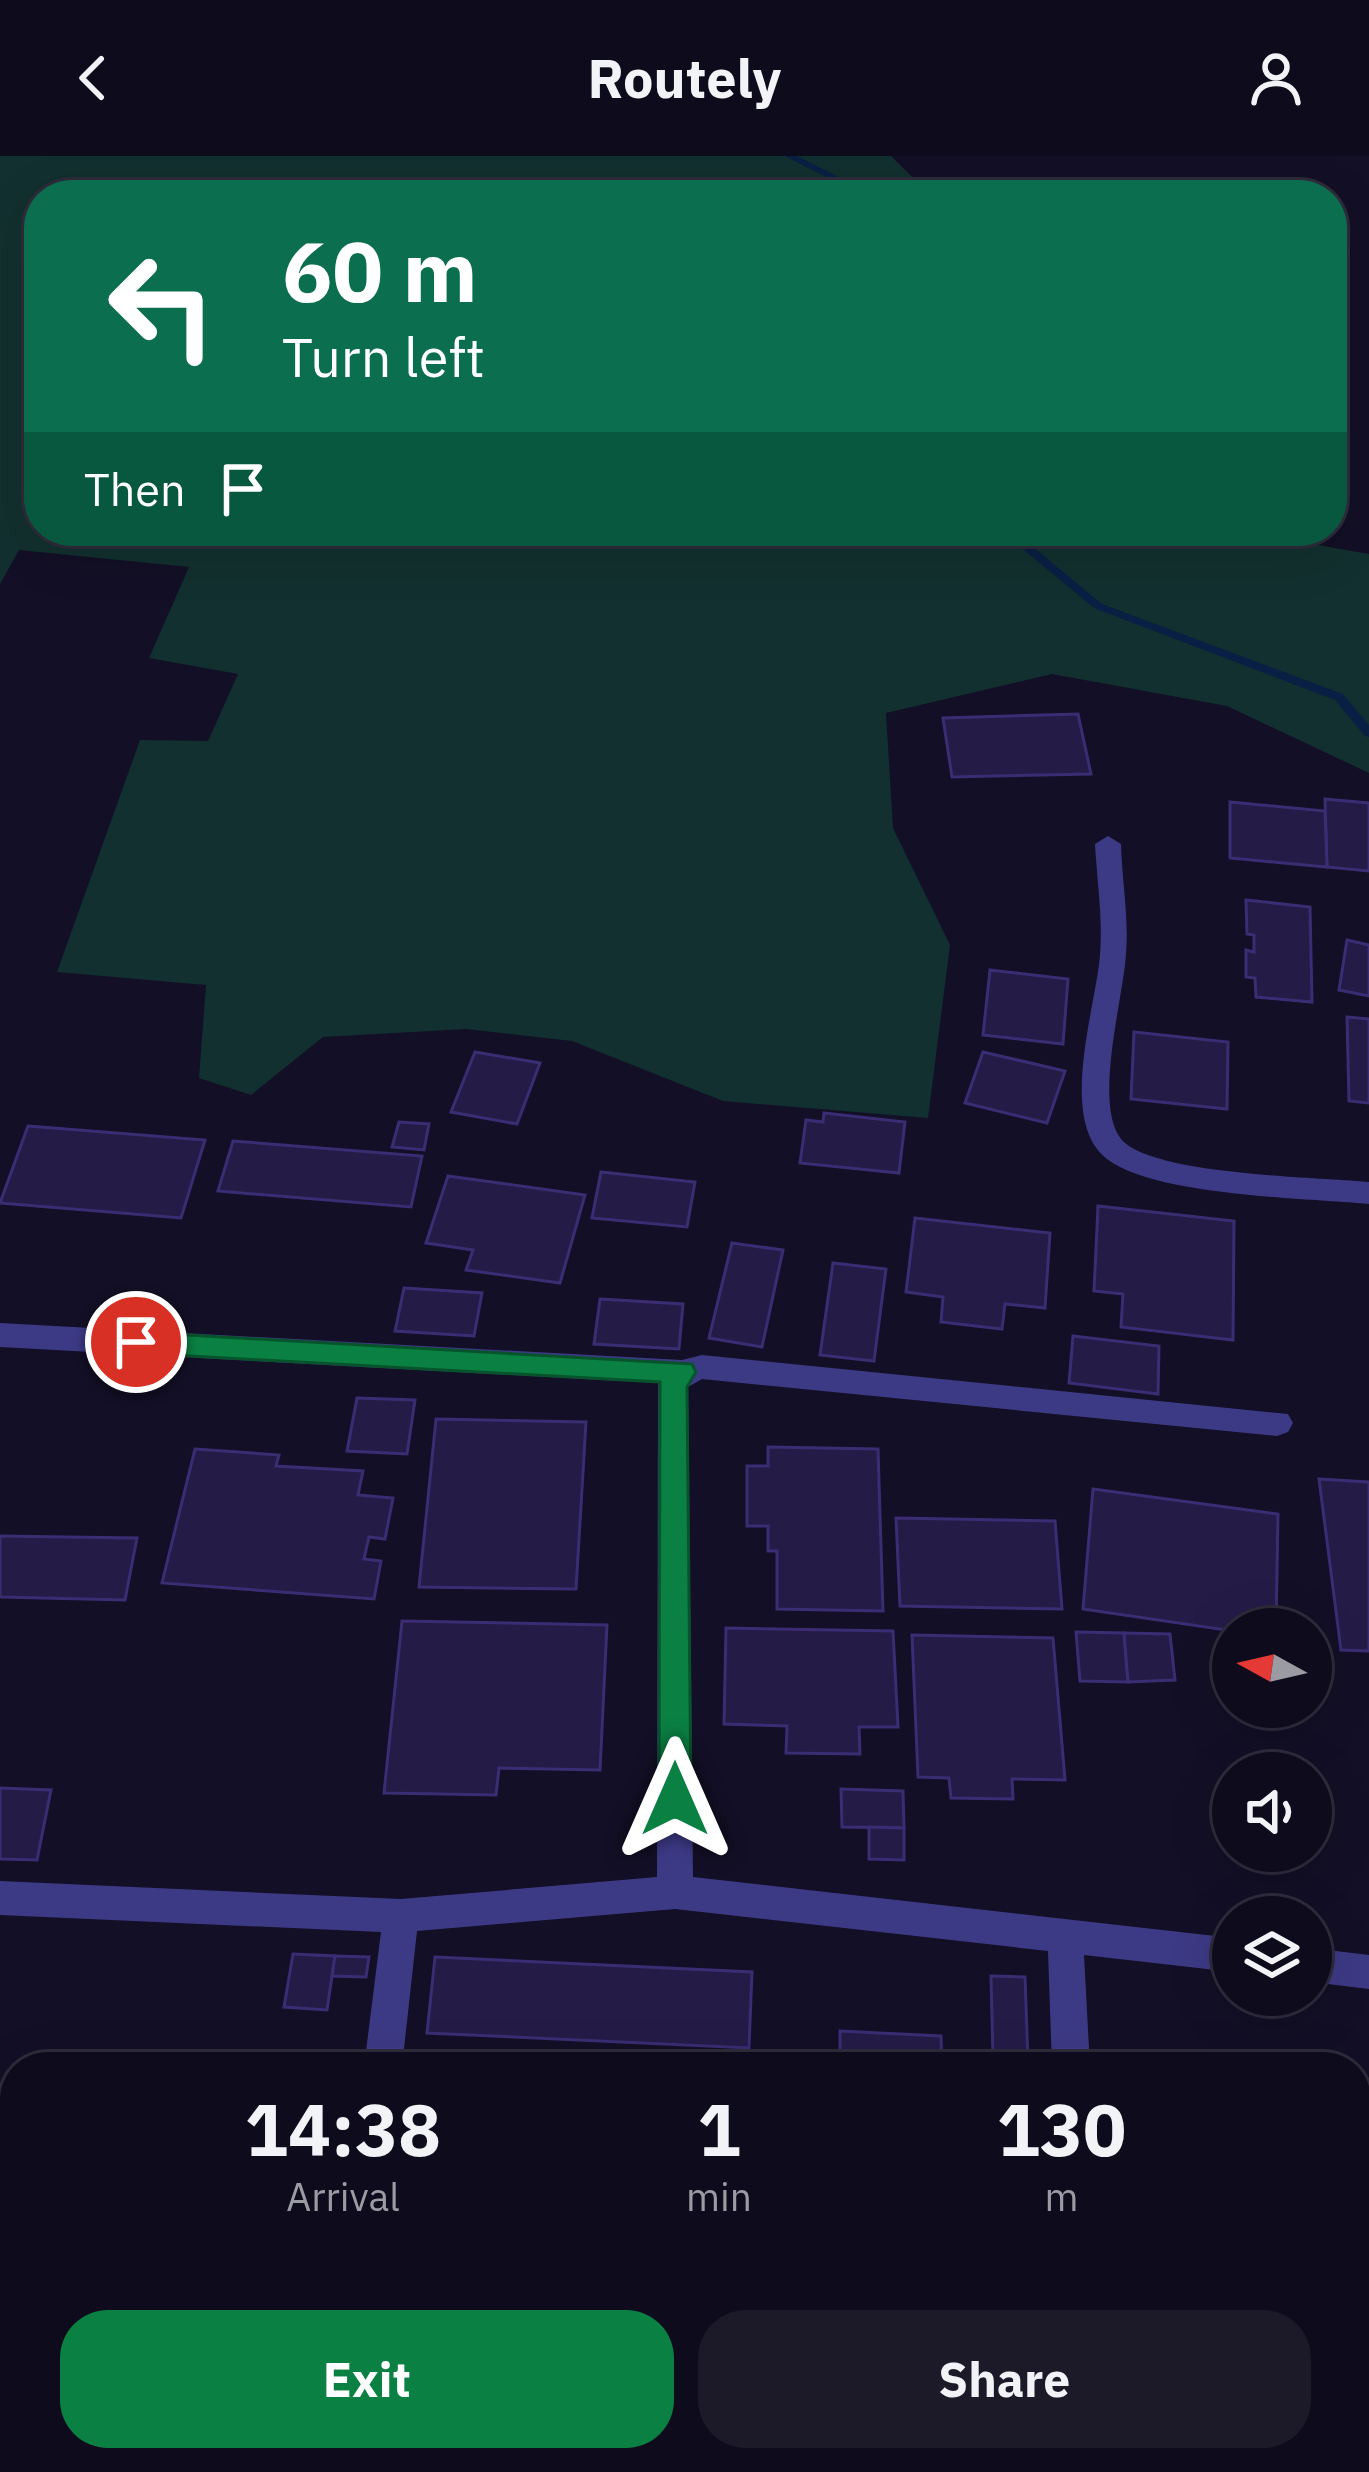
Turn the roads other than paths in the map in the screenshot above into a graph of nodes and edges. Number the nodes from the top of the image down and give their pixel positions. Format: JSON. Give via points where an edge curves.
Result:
{"nodes":[{"id":1,"x":1108,"y":844,"type":"dead end"},
{"id":2,"x":1369,"y":1193,"type":"edge"},
{"id":3,"x":0,"y":1335,"type":"edge"},
{"id":4,"x":682,"y":1372,"type":"junction"},
{"id":5,"x":1276,"y":1424,"type":"dead end"},
{"id":6,"x":675,"y":1892,"type":"junction"},
{"id":7,"x":0,"y":1898,"type":"edge"},
{"id":8,"x":401,"y":1916,"type":"junction"},
{"id":9,"x":1065,"y":1934,"type":"junction"},
{"id":10,"x":1212,"y":1952,"type":"edge"},
{"id":11,"x":1332,"y":1968,"type":"edge"},
{"id":12,"x":1369,"y":1972,"type":"edge"},
{"id":13,"x":384,"y":2052,"type":"edge"},
{"id":14,"x":1070,"y":2052,"type":"edge"}],
"edges":[{"from":1,"to":2,"type":"street","via":[[1113,952],[1095,1101],[1112,1148],[1179,1171]]},
{"from":3,"to":4,"type":"street"},
{"from":4,"to":5,"type":"street","via":[[702,1367]]},
{"from":4,"to":6,"type":"street","via":[[673,1384]]},
{"from":6,"to":8,"type":"street"},
{"from":6,"to":9,"type":"street"},
{"from":7,"to":8,"type":"street"},
{"from":8,"to":13,"type":"street"},
{"from":9,"to":10,"type":"street"},
{"from":9,"to":14,"type":"street"},
{"from":11,"to":12,"type":"street"}]}
